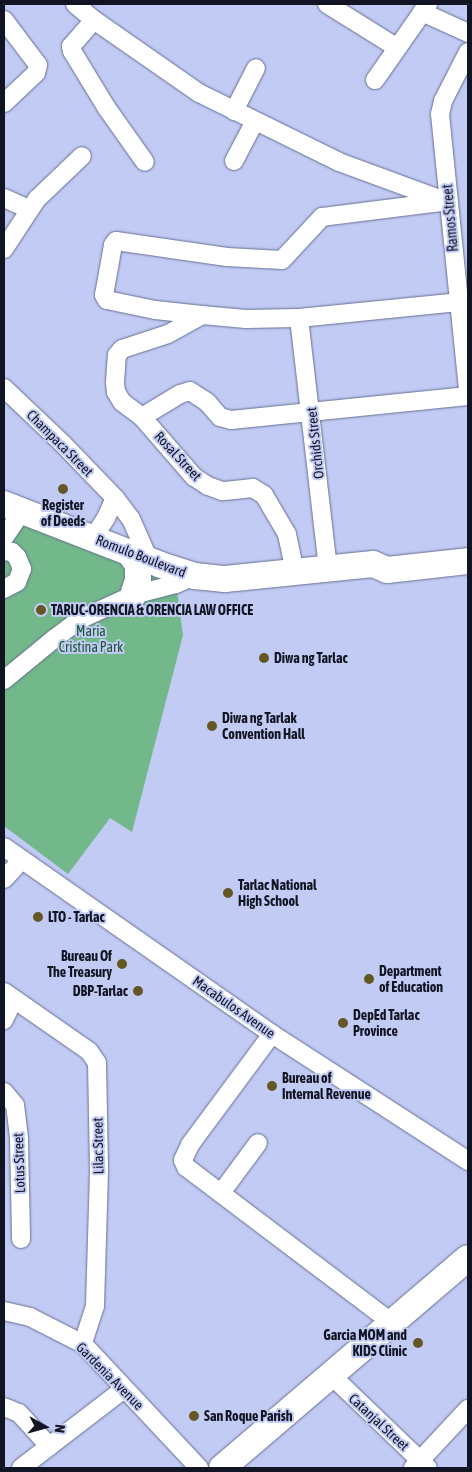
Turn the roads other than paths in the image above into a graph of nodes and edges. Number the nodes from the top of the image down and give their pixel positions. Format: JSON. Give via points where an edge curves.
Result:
{"nodes":[{"id":1,"x":75,"y":4,"type":"edge"},
{"id":2,"x":327,"y":4,"type":"edge"},
{"id":3,"x":425,"y":8,"type":"edge"},
{"id":4,"x":4,"y":20,"type":"edge"},
{"id":5,"x":94,"y":20,"type":"junction"},
{"id":6,"x":468,"y":33,"type":"edge"},
{"id":7,"x":396,"y":47,"type":"junction"},
{"id":8,"x":468,"y":52,"type":"edge"},
{"id":9,"x":256,"y":68,"type":"dead end"},
{"id":10,"x":375,"y":80,"type":"dead end"},
{"id":11,"x":4,"y":103,"type":"edge"},
{"id":12,"x":234,"y":111,"type":"junction"},
{"id":13,"x":255,"y":121,"type":"junction"},
{"id":14,"x":82,"y":156,"type":"dead end"},
{"id":15,"x":234,"y":161,"type":"dead end"},
{"id":16,"x":145,"y":162,"type":"dead end"},
{"id":17,"x":4,"y":198,"type":"edge"},
{"id":18,"x":447,"y":201,"type":"junction"},
{"id":19,"x":29,"y":209,"type":"junction"},
{"id":20,"x":4,"y":249,"type":"edge"},
{"id":21,"x":458,"y":302,"type":"junction"},
{"id":22,"x":202,"y":315,"type":"junction"},
{"id":23,"x":299,"y":318,"type":"junction"},
{"id":24,"x":4,"y":388,"type":"edge"},
{"id":25,"x":468,"y":391,"type":"edge"},
{"id":26,"x":468,"y":396,"type":"edge"},
{"id":27,"x":312,"y":411,"type":"junction"},
{"id":28,"x":142,"y":417,"type":"junction"},
{"id":29,"x":115,"y":498,"type":"junction"},
{"id":30,"x":13,"y":507,"type":"edge"},
{"id":31,"x":4,"y":538,"type":"edge"},
{"id":32,"x":93,"y":538,"type":"junction"},
{"id":33,"x":468,"y":548,"type":"edge"},
{"id":34,"x":4,"y":551,"type":"edge"},
{"id":35,"x":139,"y":556,"type":"junction"},
{"id":36,"x":468,"y":561,"type":"edge"},
{"id":37,"x":373,"y":564,"type":"junction"},
{"id":38,"x":328,"y":568,"type":"junction"},
{"id":39,"x":295,"y":572,"type":"junction"},
{"id":40,"x":196,"y":576,"type":"junction"},
{"id":41,"x":4,"y":589,"type":"edge"},
{"id":42,"x":133,"y":595,"type":"junction"},
{"id":43,"x":4,"y":680,"type":"edge"},
{"id":44,"x":4,"y":847,"type":"edge"},
{"id":45,"x":22,"y":860,"type":"junction"},
{"id":46,"x":4,"y":880,"type":"edge"},
{"id":47,"x":9,"y":995,"type":"edge"},
{"id":48,"x":4,"y":1020,"type":"edge"},
{"id":49,"x":272,"y":1034,"type":"junction"},
{"id":50,"x":4,"y":1092,"type":"edge"},
{"id":51,"x":258,"y":1143,"type":"dead end"},
{"id":52,"x":468,"y":1161,"type":"edge"},
{"id":53,"x":221,"y":1193,"type":"junction"},
{"id":54,"x":21,"y":1239,"type":"dead end"},
{"id":55,"x":468,"y":1258,"type":"edge"},
{"id":56,"x":4,"y":1311,"type":"edge"},
{"id":57,"x":392,"y":1323,"type":"junction"},
{"id":58,"x":83,"y":1344,"type":"junction"},
{"id":59,"x":331,"y":1375,"type":"junction"},
{"id":60,"x":124,"y":1389,"type":"junction"},
{"id":61,"x":4,"y":1407,"type":"edge"},
{"id":62,"x":468,"y":1409,"type":"edge"},
{"id":63,"x":49,"y":1446,"type":"junction"},
{"id":64,"x":420,"y":1466,"type":"edge"},
{"id":65,"x":21,"y":1468,"type":"edge"},
{"id":66,"x":198,"y":1468,"type":"edge"},
{"id":67,"x":222,"y":1468,"type":"edge"}],
"edges":[{"from":1,"to":5,"type":"street"},
{"from":2,"to":7,"type":"street"},
{"from":3,"to":6,"type":"street"},
{"from":3,"to":7,"type":"street"},
{"from":4,"to":11,"type":"street","via":[[38,65],[36,73]]},
{"from":5,"to":12,"type":"street","via":[[199,93]]},
{"from":5,"to":16,"type":"street","via":[[71,46],[72,51]]},
{"from":7,"to":10,"type":"street"},
{"from":8,"to":18,"type":"street","name":"Ramos Street","via":[[443,101],[440,114]]},
{"from":9,"to":12,"type":"street"},
{"from":12,"to":13,"type":"street"},
{"from":13,"to":15,"type":"street"},
{"from":13,"to":18,"type":"street","via":[[339,162]]},
{"from":14,"to":19,"type":"street"},
{"from":17,"to":19,"type":"street"},
{"from":18,"to":21,"type":"street","name":"Ramos Street"},
{"from":18,"to":22,"type":"street","via":[[322,217],[282,260],[227,258],[116,241],[113,244],[104,295],[107,300]]},
{"from":19,"to":20,"type":"street"},
{"from":21,"to":23,"type":"street"},
{"from":21,"to":25,"type":"street","name":"Ramos Street"},
{"from":22,"to":23,"type":"street","via":[[246,319]]},
{"from":22,"to":28,"type":"street","name":"Rosal Street","via":[[168,334],[122,349],[117,355],[116,392],[122,402]]},
{"from":23,"to":27,"type":"street","name":"Orchids Street"},
{"from":24,"to":29,"type":"street","name":"Champaca Street"},
{"from":26,"to":27,"type":"street"},
{"from":27,"to":28,"type":"street","via":[[225,420],[207,402],[190,392],[180,394]]},
{"from":27,"to":38,"type":"street","name":"Orchids Street"},
{"from":28,"to":39,"type":"street","name":"Rosal Street","via":[[194,477],[208,486],[222,491],[253,488],[264,494],[287,534]]},
{"from":29,"to":32,"type":"street"},
{"from":29,"to":35,"type":"street","name":"Champaca Street","via":[[131,519]]},
{"from":30,"to":31,"type":"street"},
{"from":30,"to":32,"type":"highway","name":"Romulo Boulevard"},
{"from":32,"to":35,"type":"highway","name":"Romulo Boulevard"},
{"from":33,"to":37,"type":"highway","name":"Romulo Boulevard","via":[[386,556]]},
{"from":34,"to":41,"type":"street","via":[[17,557],[22,569],[17,582]]},
{"from":35,"to":40,"type":"highway","name":"Romulo Boulevard"},
{"from":35,"to":42,"type":"highway","via":[[138,580]]},
{"from":36,"to":37,"type":"highway","name":"Romulo Boulevard","via":[[387,570]]},
{"from":37,"to":38,"type":"highway","name":"Romulo Boulevard"},
{"from":38,"to":39,"type":"highway","name":"Romulo Boulevard"},
{"from":39,"to":40,"type":"highway","name":"Romulo Boulevard","via":[[225,579]]},
{"from":40,"to":42,"type":"street"},
{"from":42,"to":43,"type":"street","via":[[81,619]]},
{"from":44,"to":45,"type":"street","name":"Macabulos Avenue"},
{"from":45,"to":46,"type":"street"},
{"from":45,"to":49,"type":"street","name":"Macabulos Avenue"},
{"from":47,"to":48,"type":"street"},
{"from":47,"to":58,"type":"street","name":"Lilac Street","via":[[88,1051],[97,1063],[99,1171],[95,1306]]},
{"from":49,"to":52,"type":"street","name":"Macabulos Avenue"},
{"from":49,"to":53,"type":"street","via":[[190,1145],[183,1160],[186,1167]]},
{"from":50,"to":54,"type":"street","name":"Lotus Street","via":[[15,1105]]},
{"from":51,"to":53,"type":"street"},
{"from":53,"to":57,"type":"street"},
{"from":55,"to":57,"type":"highway"},
{"from":56,"to":58,"type":"street","name":"Gardenia Avenue","via":[[30,1317]]},
{"from":57,"to":59,"type":"highway"},
{"from":58,"to":60,"type":"street","name":"Gardenia Avenue"},
{"from":59,"to":64,"type":"street","name":"Catanjal Street"},
{"from":59,"to":67,"type":"highway"},
{"from":60,"to":63,"type":"street"},
{"from":60,"to":66,"type":"street","name":"Gardenia Avenue"},
{"from":61,"to":63,"type":"street","via":[[19,1413]]},
{"from":62,"to":64,"type":"street"},
{"from":63,"to":65,"type":"street"}]}
